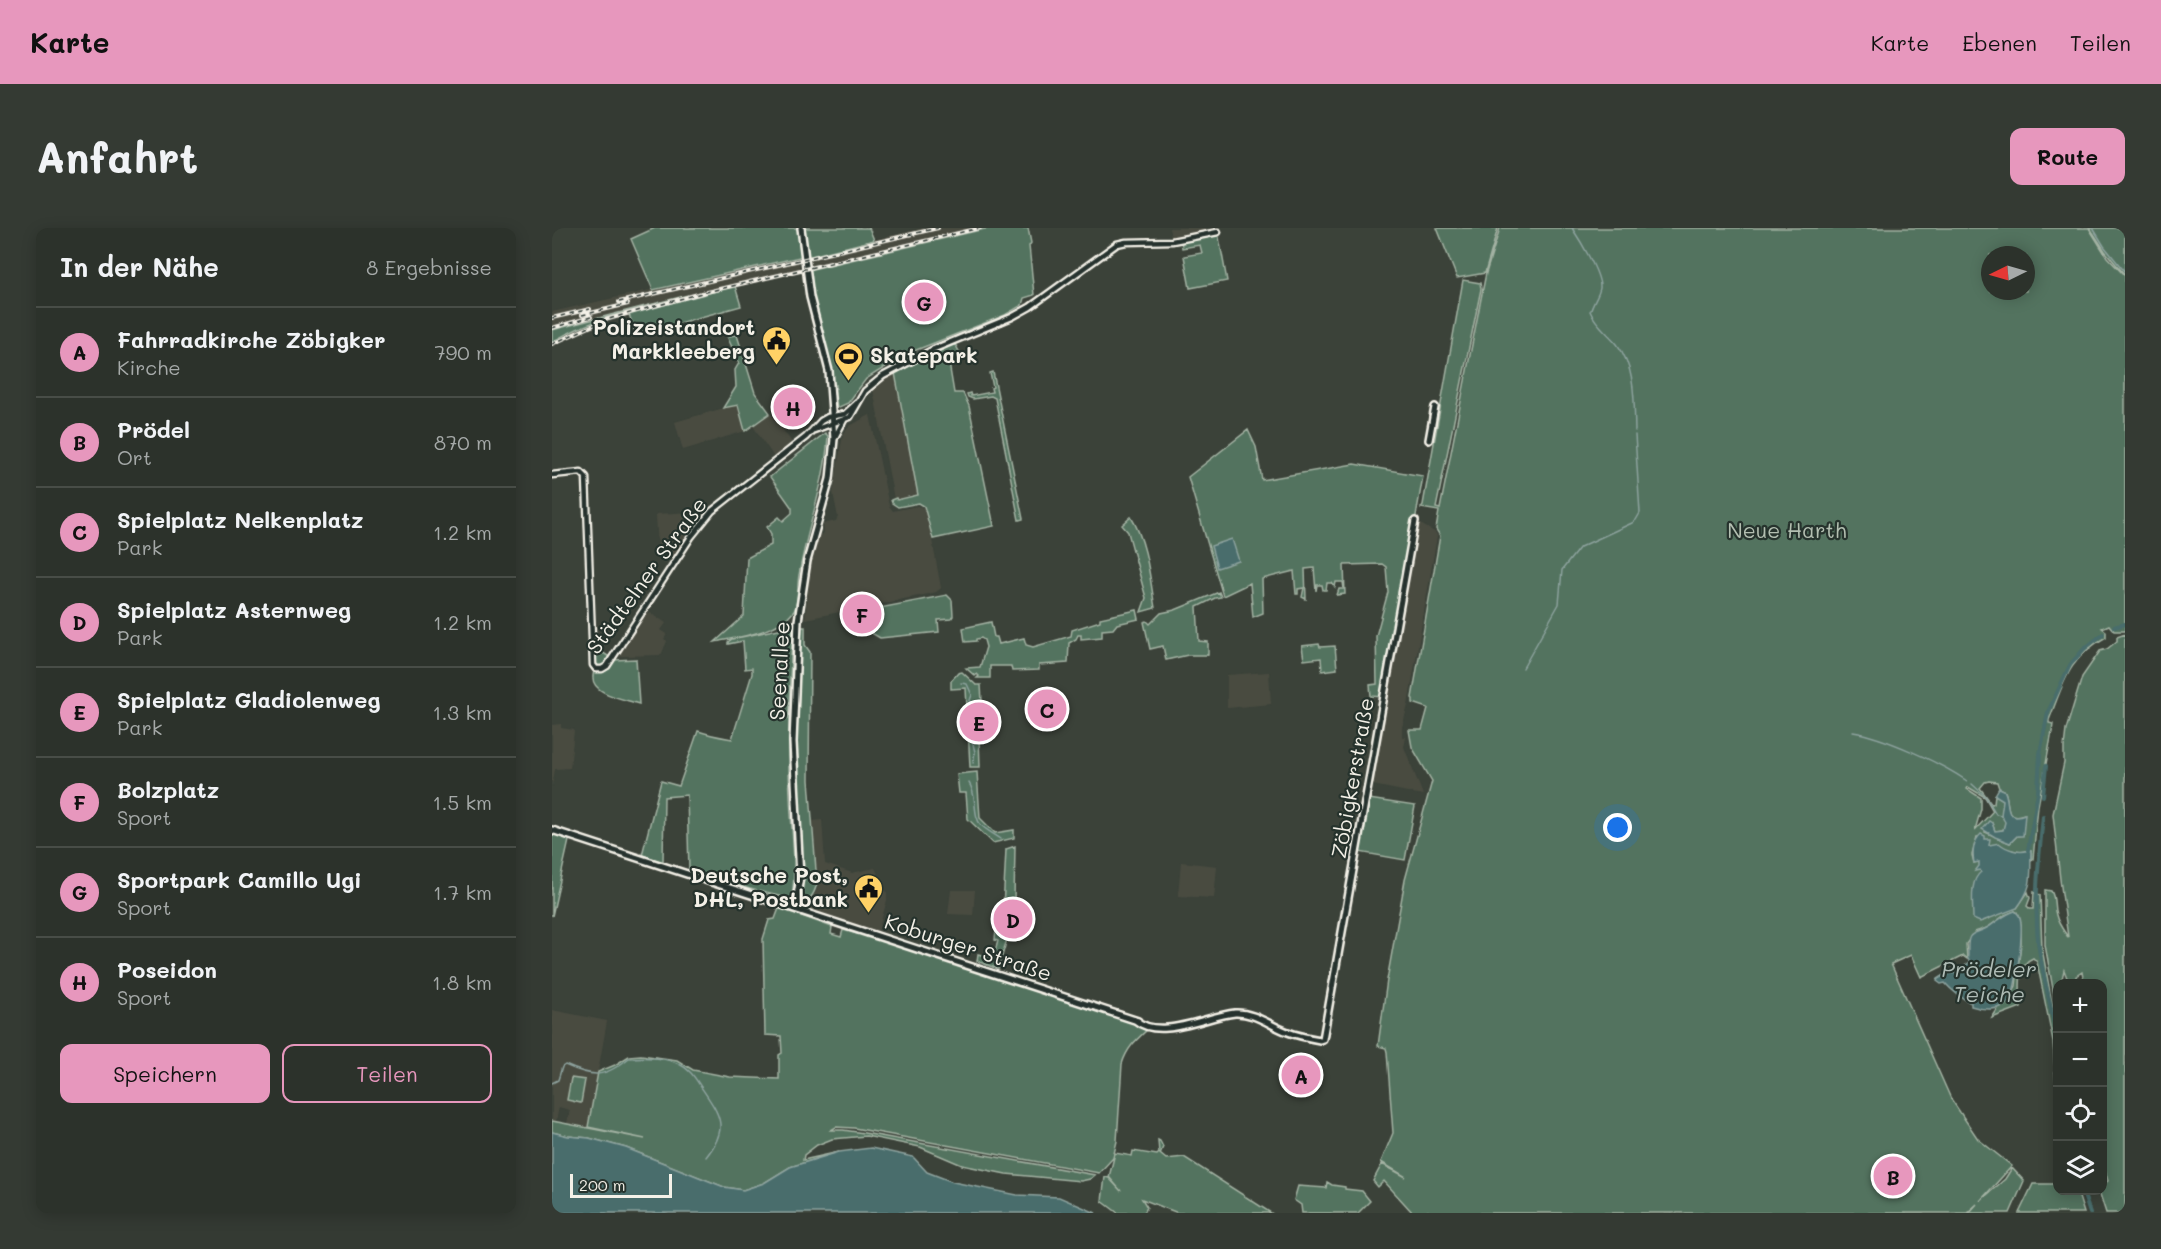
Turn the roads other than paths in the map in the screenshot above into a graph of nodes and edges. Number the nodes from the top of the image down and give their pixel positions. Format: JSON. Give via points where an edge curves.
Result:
{"nodes":[{"id":1,"x":801,"y":228,"type":"edge"},
{"id":2,"x":1218,"y":231,"type":"dead end"},
{"id":3,"x":857,"y":403,"type":"junction"},
{"id":4,"x":1435,"y":407,"type":"dead end"},
{"id":5,"x":833,"y":420,"type":"junction"},
{"id":6,"x":844,"y":420,"type":"junction"},
{"id":7,"x":834,"y":439,"type":"junction"},
{"id":8,"x":1429,"y":440,"type":"dead end"},
{"id":9,"x":552,"y":475,"type":"edge"},
{"id":10,"x":1415,"y":521,"type":"dead end"},
{"id":11,"x":552,"y":830,"type":"edge"},
{"id":12,"x":795,"y":908,"type":"junction"},
{"id":13,"x":1322,"y":1040,"type":"joint"}],
"edges":[{"from":1,"to":5,"type":"main road","name":"Seenallee","via":[[810,297],[829,371]]},
{"from":2,"to":3,"type":"street","name":"Städtelner Straße","via":[[1172,242],[1117,244],[1030,307],[883,376]]},
{"from":3,"to":5,"type":"street","name":"Städtelner Straße"},
{"from":3,"to":6,"type":"street","name":"Städtelner Straße"},
{"from":4,"to":8,"type":"main road"},
{"from":5,"to":6,"type":"street","name":"Städtelner Straße"},
{"from":5,"to":7,"type":"main road","name":"Seenallee"},
{"from":5,"to":9,"type":"street","name":"Städtelner Straße","via":[[821,421],[705,518],[607,667],[596,669],[593,665],[585,474]]},
{"from":6,"to":7,"type":"street","name":"Seenallee"},
{"from":7,"to":12,"type":"main road","name":"Seenallee","via":[[830,479],[807,561],[798,624],[793,742],[800,877]]},
{"from":10,"to":13,"type":"main road","name":"Zöbigkerstraße"},
{"from":11,"to":12,"type":"main road","name":"Koburger Straße"},
{"from":12,"to":13,"type":"main road","name":"Koburger Straße","via":[[1138,1023],[1160,1028],[1244,1013],[1289,1032]]}]}
